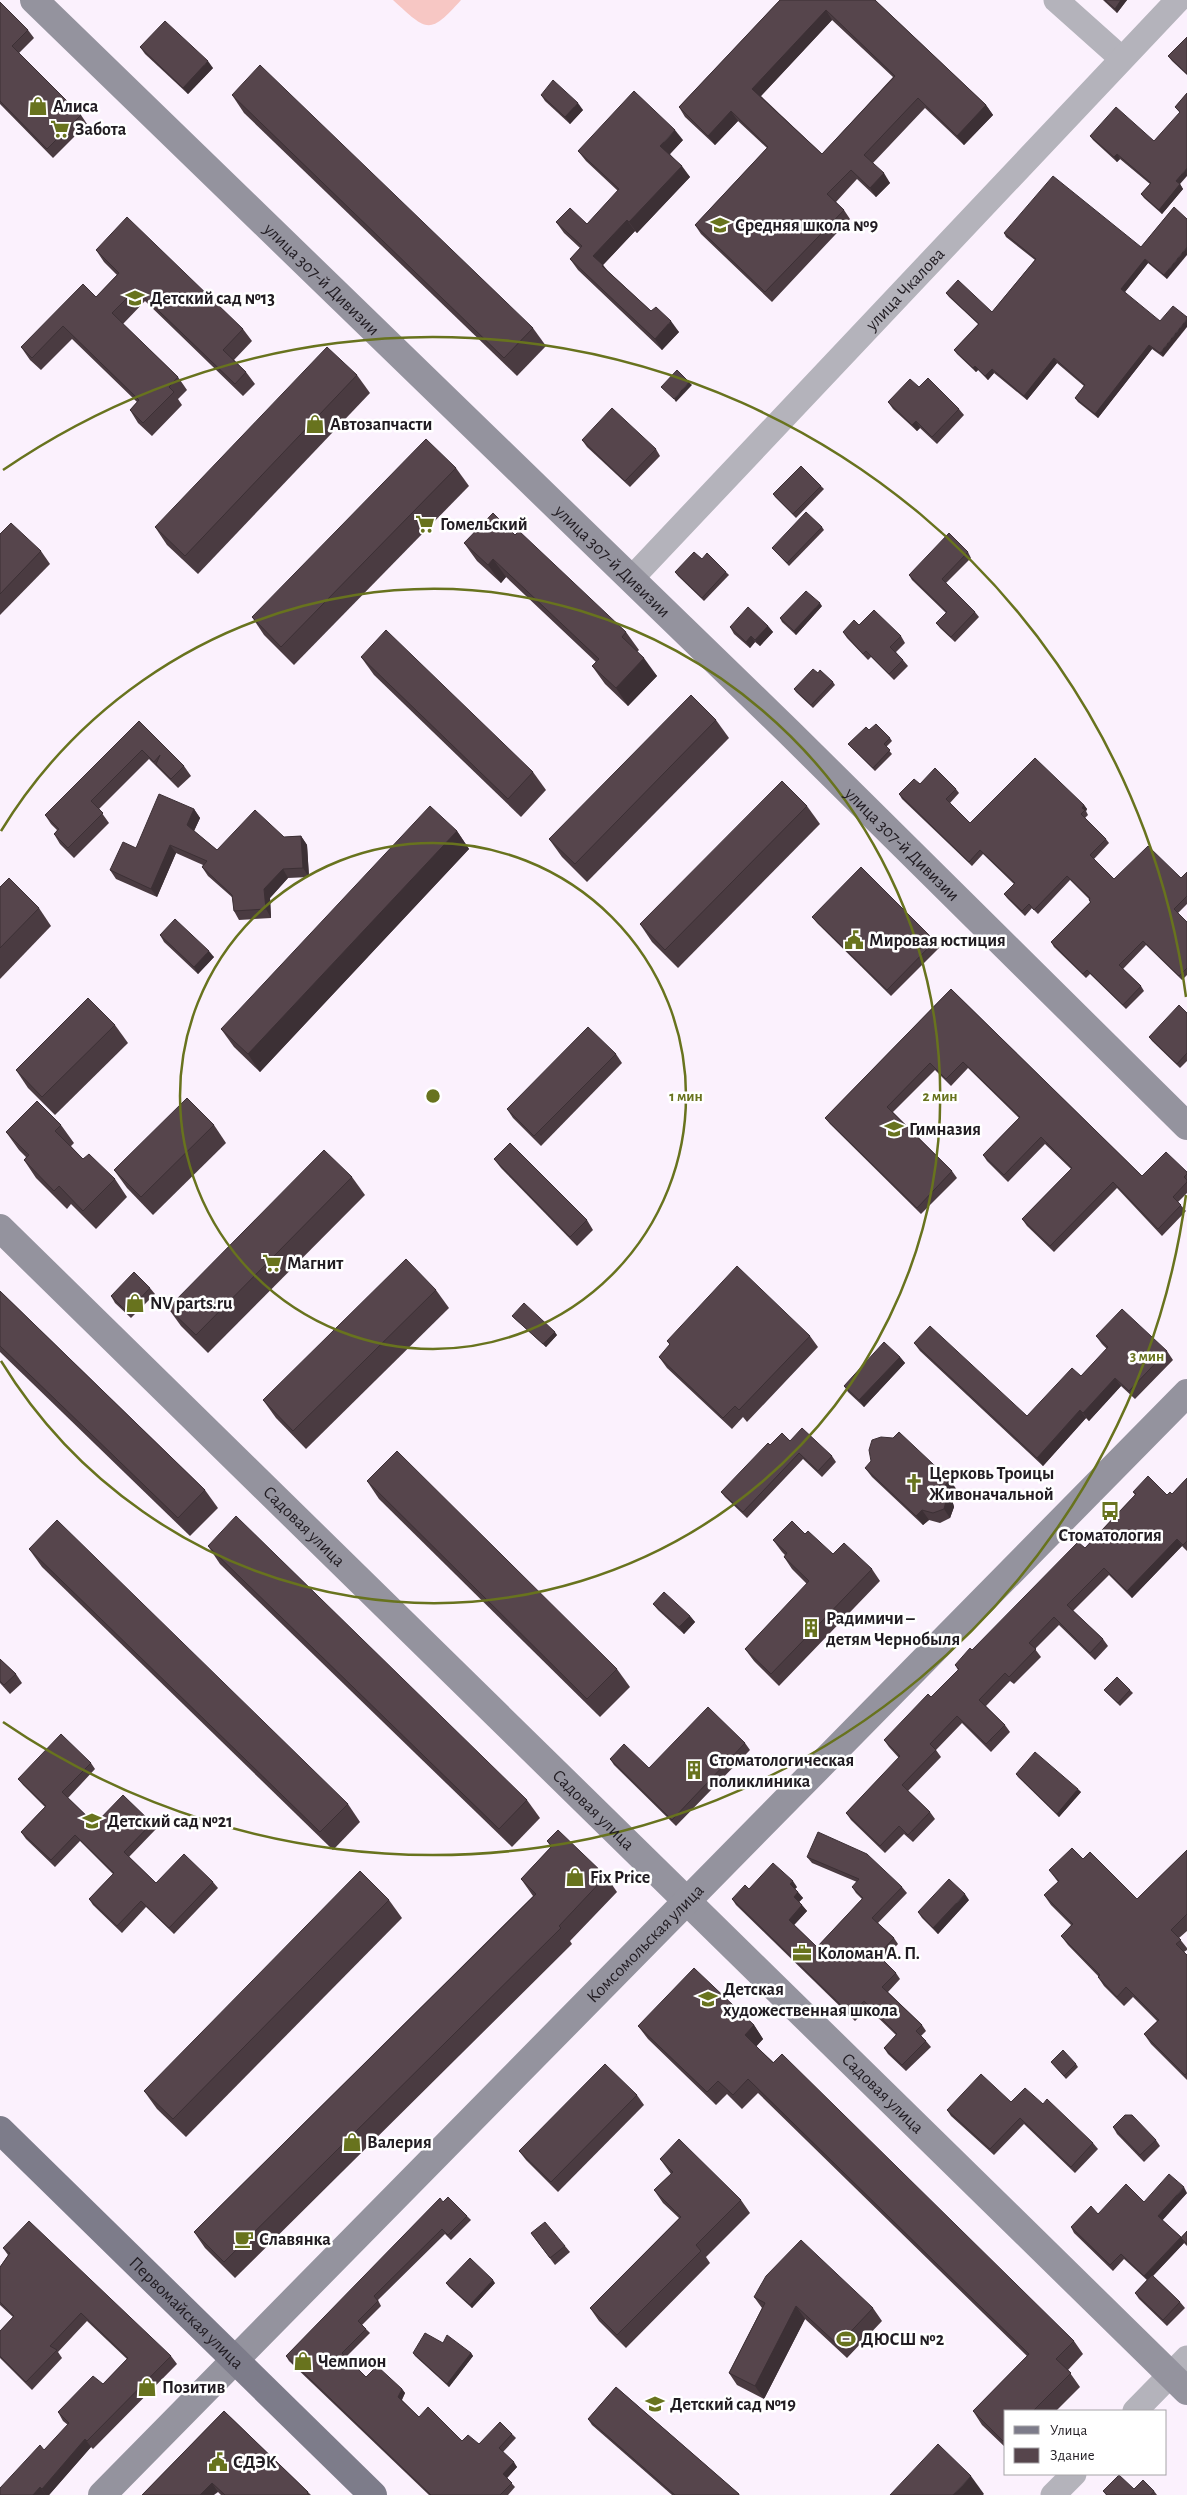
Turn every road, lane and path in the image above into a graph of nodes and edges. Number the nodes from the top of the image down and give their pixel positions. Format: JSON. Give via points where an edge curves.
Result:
{"nodes":[{"id":1,"x":34,"y":0,"type":"edge"},
{"id":2,"x":1056,"y":0,"type":"edge"},
{"id":3,"x":1178,"y":0,"type":"edge"},
{"id":4,"x":1121,"y":58,"type":"junction"},
{"id":5,"x":631,"y":579,"type":"junction"},
{"id":6,"x":1187,"y":1126,"type":"edge"},
{"id":7,"x":3,"y":1235,"type":"edge"},
{"id":8,"x":1187,"y":1393,"type":"edge"},
{"id":9,"x":688,"y":1900,"type":"junction"},
{"id":10,"x":0,"y":2130,"type":"edge"},
{"id":11,"x":235,"y":2360,"type":"junction"},
{"id":12,"x":1182,"y":2375,"type":"edge"},
{"id":13,"x":1136,"y":2410,"type":"edge"},
{"id":14,"x":1073,"y":2475,"type":"edge"},
{"id":15,"x":102,"y":2495,"type":"edge"},
{"id":16,"x":373,"y":2495,"type":"edge"},
{"id":17,"x":1053,"y":2495,"type":"edge"}],
"edges":[{"from":1,"to":5,"type":"street","name":"улица 307-й Дивизии"},
{"from":2,"to":4,"type":"street"},
{"from":3,"to":4,"type":"street","name":"улица Чкалова"},
{"from":4,"to":5,"type":"street","name":"улица Чкалова"},
{"from":5,"to":6,"type":"street","name":"улица 307-й Дивизии"},
{"from":7,"to":9,"type":"street","name":"Садовая улица"},
{"from":8,"to":9,"type":"street","name":"Комсомольская улица"},
{"from":9,"to":11,"type":"street","name":"Комсомольская улица"},
{"from":9,"to":12,"type":"street","name":"Садовая улица"},
{"from":10,"to":11,"type":"main road","name":"Первомайская улица"},
{"from":11,"to":15,"type":"street","name":"Комсомольская улица"},
{"from":11,"to":16,"type":"main road","name":"Первомайская улица"},
{"from":12,"to":13,"type":"street"},
{"from":14,"to":17,"type":"street"}]}
